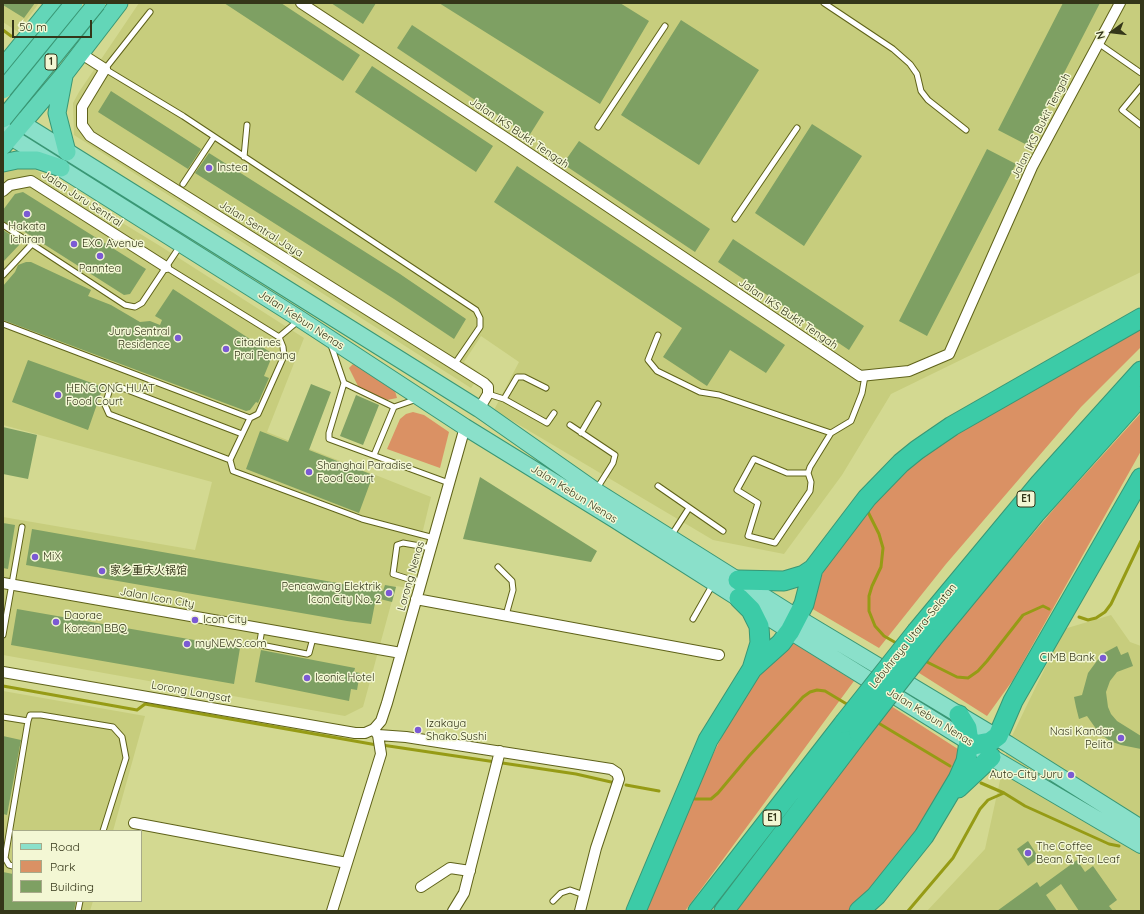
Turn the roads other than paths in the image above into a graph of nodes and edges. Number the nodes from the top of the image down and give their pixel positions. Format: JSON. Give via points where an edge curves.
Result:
{"nodes":[{"id":1,"x":55,"y":3,"type":"edge"},
{"id":2,"x":74,"y":3,"type":"edge"},
{"id":3,"x":97,"y":3,"type":"edge"},
{"id":4,"x":119,"y":3,"type":"edge"},
{"id":5,"x":301,"y":3,"type":"edge"},
{"id":6,"x":824,"y":3,"type":"edge"},
{"id":7,"x":1120,"y":3,"type":"edge"},
{"id":8,"x":150,"y":12,"type":"dead end"},
{"id":9,"x":665,"y":26,"type":"dead end"},
{"id":10,"x":34,"y":28,"type":"junction"},
{"id":11,"x":1098,"y":43,"type":"junction"},
{"id":12,"x":73,"y":63,"type":"junction"},
{"id":13,"x":4,"y":65,"type":"edge"},
{"id":14,"x":105,"y":69,"type":"junction"},
{"id":15,"x":1141,"y":73,"type":"edge"},
{"id":16,"x":1141,"y":87,"type":"edge"},
{"id":17,"x":3,"y":90,"type":"edge"},
{"id":18,"x":3,"y":110,"type":"edge"},
{"id":19,"x":3,"y":119,"type":"edge"},
{"id":20,"x":247,"y":125,"type":"dead end"},
{"id":21,"x":1141,"y":125,"type":"edge"},
{"id":22,"x":598,"y":127,"type":"dead end"},
{"id":23,"x":797,"y":128,"type":"dead end"},
{"id":24,"x":966,"y":130,"type":"dead end"},
{"id":25,"x":10,"y":134,"type":"edge"},
{"id":26,"x":214,"y":137,"type":"junction"},
{"id":27,"x":67,"y":152,"type":"junction"},
{"id":28,"x":244,"y":157,"type":"junction"},
{"id":29,"x":3,"y":163,"type":"edge"},
{"id":30,"x":61,"y":168,"type":"junction"},
{"id":31,"x":183,"y":184,"type":"dead end"},
{"id":32,"x":3,"y":191,"type":"edge"},
{"id":33,"x":735,"y":219,"type":"dead end"},
{"id":34,"x":3,"y":225,"type":"edge"},
{"id":35,"x":32,"y":244,"type":"junction"},
{"id":36,"x":181,"y":244,"type":"junction"},
{"id":37,"x":166,"y":267,"type":"junction"},
{"id":38,"x":3,"y":275,"type":"edge"},
{"id":39,"x":1141,"y":318,"type":"edge"},
{"id":40,"x":300,"y":319,"type":"junction"},
{"id":41,"x":3,"y":324,"type":"edge"},
{"id":42,"x":658,"y":335,"type":"dead end"},
{"id":43,"x":279,"y":337,"type":"junction"},
{"id":44,"x":328,"y":337,"type":"junction"},
{"id":45,"x":454,"y":365,"type":"junction"},
{"id":46,"x":1141,"y":371,"type":"edge"},
{"id":47,"x":865,"y":374,"type":"junction"},
{"id":48,"x":344,"y":383,"type":"junction"},
{"id":49,"x":546,"y":388,"type":"dead end"},
{"id":50,"x":488,"y":394,"type":"junction"},
{"id":51,"x":1141,"y":396,"type":"edge"},
{"id":52,"x":419,"y":398,"type":"junction"},
{"id":53,"x":504,"y":399,"type":"junction"},
{"id":54,"x":598,"y":404,"type":"dead end"},
{"id":55,"x":394,"y":407,"type":"junction"},
{"id":56,"x":479,"y":409,"type":"junction"},
{"id":57,"x":554,"y":413,"type":"dead end"},
{"id":58,"x":250,"y":418,"type":"junction"},
{"id":59,"x":570,"y":425,"type":"dead end"},
{"id":60,"x":465,"y":427,"type":"junction"},
{"id":61,"x":581,"y":433,"type":"junction"},
{"id":62,"x":831,"y":433,"type":"junction"},
{"id":63,"x":242,"y":434,"type":"junction"},
{"id":64,"x":374,"y":456,"type":"junction"},
{"id":65,"x":230,"y":460,"type":"junction"},
{"id":66,"x":808,"y":473,"type":"junction"},
{"id":67,"x":1141,"y":478,"type":"edge"},
{"id":68,"x":449,"y":483,"type":"junction"},
{"id":69,"x":658,"y":486,"type":"dead end"},
{"id":70,"x":596,"y":491,"type":"junction"},
{"id":71,"x":689,"y":508,"type":"junction"},
{"id":72,"x":22,"y":527,"type":"dead end"},
{"id":73,"x":723,"y":531,"type":"dead end"},
{"id":74,"x":670,"y":537,"type":"junction"},
{"id":75,"x":434,"y":538,"type":"junction"},
{"id":76,"x":431,"y":548,"type":"junction"},
{"id":77,"x":498,"y":567,"type":"dead end"},
{"id":78,"x":813,"y":569,"type":"junction"},
{"id":79,"x":7,"y":583,"type":"edge"},
{"id":80,"x":421,"y":583,"type":"junction"},
{"id":81,"x":713,"y":583,"type":"junction"},
{"id":82,"x":739,"y":589,"type":"junction"},
{"id":83,"x":416,"y":599,"type":"junction"},
{"id":84,"x":506,"y":615,"type":"junction"},
{"id":85,"x":693,"y":619,"type":"dead end"},
{"id":86,"x":794,"y":625,"type":"junction"},
{"id":87,"x":262,"y":629,"type":"junction"},
{"id":88,"x":3,"y":635,"type":"edge"},
{"id":89,"x":924,"y":635,"type":"junction"},
{"id":90,"x":313,"y":638,"type":"junction"},
{"id":91,"x":401,"y":653,"type":"junction"},
{"id":92,"x":719,"y":655,"type":"dead end"},
{"id":93,"x":752,"y":669,"type":"junction"},
{"id":94,"x":3,"y":672,"type":"edge"},
{"id":95,"x":959,"y":715,"type":"junction"},
{"id":96,"x":3,"y":717,"type":"edge"},
{"id":97,"x":28,"y":721,"type":"junction"},
{"id":98,"x":852,"y":728,"type":"junction"},
{"id":99,"x":377,"y":735,"type":"junction"},
{"id":100,"x":1002,"y":741,"type":"junction"},
{"id":101,"x":972,"y":743,"type":"junction"},
{"id":102,"x":991,"y":757,"type":"junction"},
{"id":103,"x":498,"y":758,"type":"junction"},
{"id":104,"x":948,"y":798,"type":"junction"},
{"id":105,"x":134,"y":823,"type":"dead end"},
{"id":106,"x":1141,"y":828,"type":"edge"},
{"id":107,"x":104,"y":830,"type":"edge"},
{"id":108,"x":1141,"y":846,"type":"edge"},
{"id":109,"x":347,"y":863,"type":"junction"},
{"id":110,"x":12,"y":866,"type":"edge"},
{"id":111,"x":470,"y":871,"type":"junction"},
{"id":112,"x":422,"y":887,"type":"dead end"},
{"id":113,"x":584,"y":895,"type":"junction"},
{"id":114,"x":553,"y":901,"type":"dead end"},
{"id":115,"x":332,"y":911,"type":"edge"},
{"id":116,"x":454,"y":911,"type":"edge"},
{"id":117,"x":580,"y":911,"type":"edge"},
{"id":118,"x":636,"y":911,"type":"edge"},
{"id":119,"x":698,"y":911,"type":"edge"},
{"id":120,"x":724,"y":911,"type":"edge"},
{"id":121,"x":859,"y":911,"type":"edge"}],
"edges":[{"from":1,"to":10,"type":"highway"},
{"from":2,"to":17,"type":"highway","number":"1","bridge":true},
{"from":3,"to":19,"type":"highway","number":"1","bridge":true},
{"from":4,"to":12,"type":"highway"},
{"from":5,"to":47,"type":"street","name":"Jalan IKS Bukit Tengah","via":[[860,376]]},
{"from":6,"to":24,"type":"lane","via":[[893,49],[910,64],[917,74],[921,91],[928,100]]},
{"from":7,"to":11,"type":"street","name":"Jalan IKS Bukit Tengah"},
{"from":8,"to":14,"type":"lane"},
{"from":9,"to":22,"type":"lane"},
{"from":10,"to":12,"type":"highway","via":[[34,45],[43,57],[60,64]]},
{"from":10,"to":13,"type":"highway"},
{"from":11,"to":15,"type":"lane"},
{"from":11,"to":47,"type":"street","name":"Jalan IKS Bukit Tengah","via":[[1032,167],[949,354],[909,371]]},
{"from":12,"to":14,"type":"street"},
{"from":12,"to":25,"type":"highway"},
{"from":12,"to":27,"type":"highway","via":[[56,113]]},
{"from":14,"to":26,"type":"lane"},
{"from":14,"to":45,"type":"street","name":"Jalan Sentral Jaya","via":[[82,107],[82,125],[90,136]]},
{"from":16,"to":21,"type":"lane","via":[[1122,110]]},
{"from":18,"to":25,"type":"main road"},
{"from":20,"to":28,"type":"lane"},
{"from":23,"to":33,"type":"lane"},
{"from":25,"to":27,"type":"main road","name":"Jalan Kebun Nenas"},
{"from":25,"to":30,"type":"main road","name":"Jalan Kebun Nenas"},
{"from":26,"to":28,"type":"lane"},
{"from":26,"to":31,"type":"lane"},
{"from":27,"to":56,"type":"main road","name":"Jalan Kebun Nenas"},
{"from":28,"to":45,"type":"lane","via":[[476,310],[480,326]]},
{"from":29,"to":30,"type":"highway","via":[[37,160]]},
{"from":30,"to":36,"type":"main road","name":"Jalan Kebun Nenas"},
{"from":32,"to":37,"type":"street","name":"Jalan Juru Sentral","via":[[10,185],[31,181]]},
{"from":34,"to":35,"type":"lane"},
{"from":35,"to":37,"type":"lane","via":[[125,305],[135,307],[142,303]]},
{"from":35,"to":38,"type":"lane"},
{"from":36,"to":37,"type":"lane"},
{"from":36,"to":40,"type":"main road","name":"Jalan Kebun Nenas"},
{"from":37,"to":43,"type":"lane","name":"Jalan Juru Sentral"},
{"from":39,"to":78,"type":"highway","via":[[952,426],[917,450],[868,498]]},
{"from":40,"to":43,"type":"lane"},
{"from":40,"to":44,"type":"main road","name":"Jalan Kebun Nenas"},
{"from":41,"to":58,"type":"lane"},
{"from":42,"to":62,"type":"lane","via":[[648,360],[657,371],[700,392],[719,395]]},
{"from":43,"to":58,"type":"lane","via":[[284,356],[258,414]]},
{"from":44,"to":48,"type":"lane"},
{"from":44,"to":52,"type":"main road","name":"Jalan Kebun Nenas"},
{"from":45,"to":50,"type":"street","name":"Jalan Sentral Jaya","via":[[484,383],[488,387]]},
{"from":46,"to":89,"type":"highway","name":"Lebuhraya Utara–Selatan","number":"E1","via":[[1040,483]]},
{"from":47,"to":62,"type":"lane","via":[[862,393],[851,421]]},
{"from":48,"to":55,"type":"lane"},
{"from":48,"to":64,"type":"lane","via":[[329,439]]},
{"from":49,"to":53,"type":"lane","via":[[524,377],[517,377]]},
{"from":50,"to":53,"type":"lane"},
{"from":50,"to":56,"type":"street"},
{"from":51,"to":89,"type":"highway","name":"Lebuhraya Utara–Selatan","number":"E1"},
{"from":52,"to":55,"type":"lane"},
{"from":52,"to":60,"type":"main road","name":"Jalan Kebun Nenas"},
{"from":53,"to":57,"type":"lane","via":[[547,423]]},
{"from":54,"to":61,"type":"lane"},
{"from":55,"to":64,"type":"lane"},
{"from":56,"to":70,"type":"main road","name":"Jalan Kebun Nenas"},
{"from":58,"to":63,"type":"lane"},
{"from":59,"to":61,"type":"lane"},
{"from":60,"to":68,"type":"street","name":"Lorong Nenas"},
{"from":60,"to":81,"type":"main road","name":"Jalan Kebun Nenas"},
{"from":61,"to":70,"type":"lane","via":[[615,455]]},
{"from":62,"to":66,"type":"lane"},
{"from":63,"to":65,"type":"lane"},
{"from":63,"to":65,"type":"lane","via":[[117,386],[110,389],[105,405],[110,414]]},
{"from":64,"to":68,"type":"lane"},
{"from":65,"to":75,"type":"lane","via":[[232,471],[238,475],[362,519]]},
{"from":66,"to":66,"type":"lane","via":[[810,491],[775,543],[748,536],[758,503],[737,490],[754,459],[787,473]]},
{"from":67,"to":100,"type":"highway","via":[[1013,702]]},
{"from":68,"to":75,"type":"street","name":"Lorong Nenas"},
{"from":69,"to":71,"type":"lane"},
{"from":70,"to":74,"type":"main road","name":"Jalan Kebun Nenas"},
{"from":71,"to":73,"type":"lane"},
{"from":71,"to":74,"type":"lane"},
{"from":72,"to":79,"type":"lane"},
{"from":74,"to":82,"type":"main road","name":"Jalan Kebun Nenas"},
{"from":75,"to":76,"type":"street","name":"Lorong Nenas"},
{"from":76,"to":80,"type":"street","name":"Lorong Nenas"},
{"from":76,"to":80,"type":"lane","via":[[403,543],[398,545],[393,574]]},
{"from":77,"to":84,"type":"lane","via":[[512,582],[513,590]]},
{"from":78,"to":82,"type":"highway","via":[[804,575],[784,581]]},
{"from":78,"to":86,"type":"highway"},
{"from":79,"to":87,"type":"street","name":"Jalan Icon City"},
{"from":79,"to":88,"type":"lane"},
{"from":80,"to":83,"type":"street","name":"Lorong Nenas"},
{"from":81,"to":82,"type":"main road","name":"Jalan Kebun Nenas"},
{"from":81,"to":85,"type":"lane"},
{"from":82,"to":86,"type":"main road","name":"Jalan Kebun Nenas"},
{"from":82,"to":93,"type":"highway","via":[[759,626],[760,643]]},
{"from":83,"to":84,"type":"street"},
{"from":83,"to":91,"type":"street","name":"Lorong Nenas"},
{"from":84,"to":92,"type":"street"},
{"from":86,"to":93,"type":"highway","via":[[781,643]]},
{"from":86,"to":95,"type":"main road","name":"Jalan Kebun Nenas"},
{"from":86,"to":101,"type":"main road","name":"Jalan Kebun Nenas"},
{"from":87,"to":90,"type":"street","name":"Jalan Icon City"},
{"from":87,"to":90,"type":"lane","via":[[261,645],[307,654]]},
{"from":89,"to":98,"type":"highway","name":"Lebuhraya Utara–Selatan","number":"E1","bridge":true},
{"from":90,"to":91,"type":"street","name":"Jalan Icon City"},
{"from":91,"to":99,"type":"street","name":"Lorong Nenas"},
{"from":93,"to":118,"type":"highway","via":[[708,740]]},
{"from":94,"to":99,"type":"street","name":"Lorong Langsat"},
{"from":95,"to":100,"type":"main road","name":"Jalan Kebun Nenas"},
{"from":95,"to":101,"type":"highway"},
{"from":96,"to":97,"type":"lane"},
{"from":97,"to":107,"type":"lane","via":[[30,715],[41,715],[113,727],[122,737],[126,758]]},
{"from":97,"to":110,"type":"lane","via":[[5,858]]},
{"from":98,"to":119,"type":"highway","name":"Lebuhraya Utara–Selatan","number":"E1"},
{"from":98,"to":120,"type":"highway","name":"Lebuhraya Utara–Selatan","number":"E1"},
{"from":99,"to":103,"type":"street","name":"Lorong Langsat"},
{"from":99,"to":109,"type":"street","via":[[381,754]]},
{"from":100,"to":101,"type":"highway"},
{"from":100,"to":106,"type":"main road","name":"Jalan Kebun Nenas"},
{"from":101,"to":102,"type":"main road","name":"Jalan Kebun Nenas"},
{"from":101,"to":104,"type":"highway"},
{"from":102,"to":104,"type":"highway"},
{"from":102,"to":108,"type":"main road","name":"Jalan Kebun Nenas"},
{"from":103,"to":111,"type":"street"},
{"from":103,"to":113,"type":"street","name":"Lorong Langsat","via":[[611,769],[617,773],[619,779],[596,848]]},
{"from":104,"to":121,"type":"highway","via":[[924,836],[876,896]]},
{"from":105,"to":109,"type":"street"},
{"from":109,"to":115,"type":"street"},
{"from":111,"to":112,"type":"street","via":[[450,868]]},
{"from":111,"to":116,"type":"street","via":[[464,893]]},
{"from":113,"to":114,"type":"lane","via":[[570,890],[561,893]]},
{"from":113,"to":117,"type":"street"}]}
